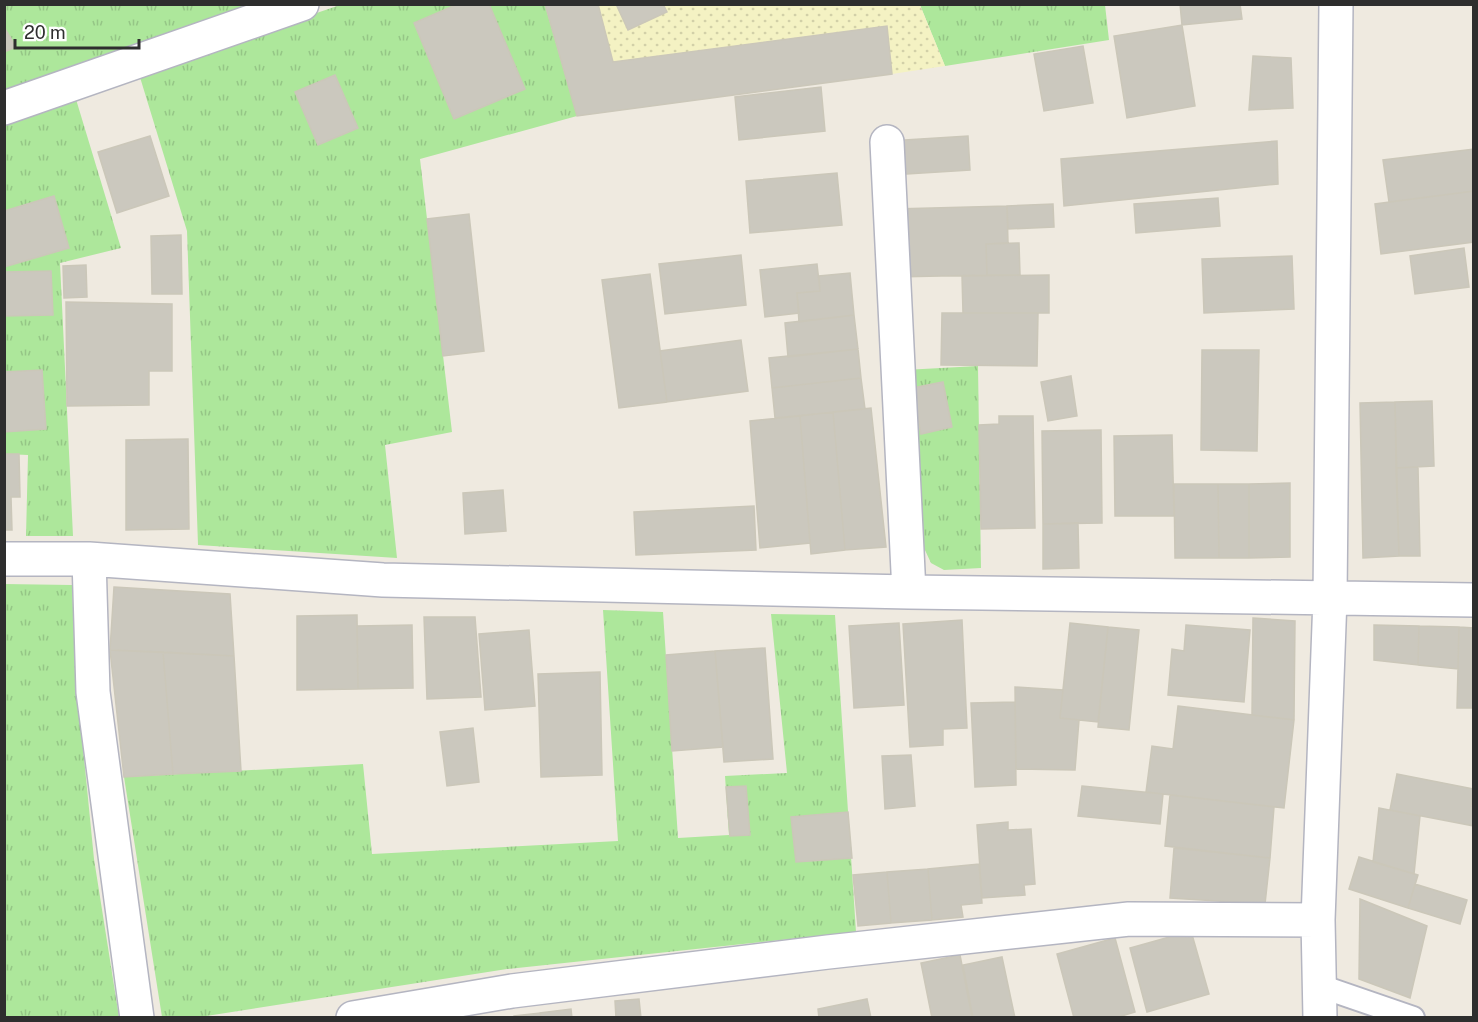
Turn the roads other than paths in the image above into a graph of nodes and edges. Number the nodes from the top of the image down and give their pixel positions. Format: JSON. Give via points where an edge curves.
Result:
{"nodes":[{"id":1,"x":302,"y":4,"type":"edge"},
{"id":2,"x":1336,"y":4,"type":"edge"},
{"id":3,"x":4,"y":108,"type":"edge"},
{"id":4,"x":887,"y":142,"type":"dead end"},
{"id":5,"x":4,"y":559,"type":"edge"},
{"id":6,"x":89,"y":560,"type":"junction"},
{"id":7,"x":909,"y":592,"type":"junction"},
{"id":8,"x":1330,"y":598,"type":"junction"},
{"id":9,"x":1473,"y":600,"type":"edge"},
{"id":10,"x":1318,"y":920,"type":"junction"},
{"id":11,"x":1320,"y":986,"type":"junction"},
{"id":12,"x":137,"y":1017,"type":"edge"},
{"id":13,"x":353,"y":1017,"type":"edge"},
{"id":14,"x":1320,"y":1017,"type":"edge"},
{"id":15,"x":1413,"y":1017,"type":"edge"}],
"edges":[{"from":1,"to":3,"type":"street"},
{"from":2,"to":8,"type":"street"},
{"from":4,"to":7,"type":"street"},
{"from":5,"to":6,"type":"street"},
{"from":6,"to":7,"type":"street","via":[[383,580]]},
{"from":6,"to":12,"type":"street","via":[[93,692]]},
{"from":7,"to":8,"type":"street"},
{"from":8,"to":9,"type":"street"},
{"from":8,"to":10,"type":"street"},
{"from":10,"to":11,"type":"street"},
{"from":10,"to":13,"type":"street","via":[[1129,919],[512,991]]},
{"from":11,"to":14,"type":"street"},
{"from":11,"to":15,"type":"lane"}]}
